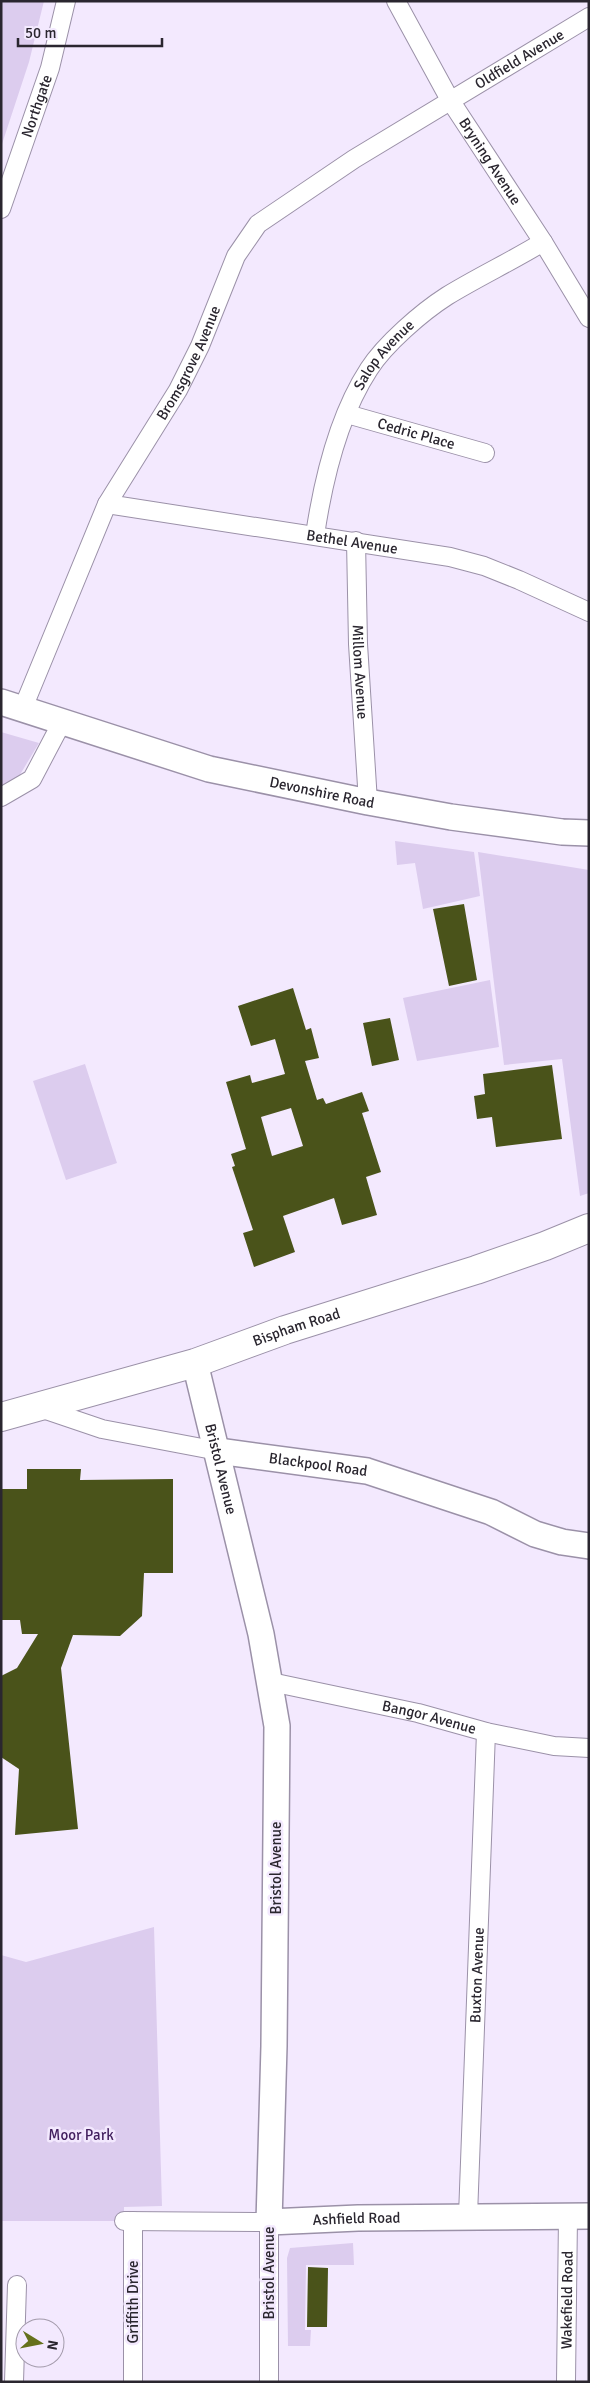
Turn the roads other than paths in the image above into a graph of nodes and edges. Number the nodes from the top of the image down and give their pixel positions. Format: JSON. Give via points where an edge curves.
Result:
{"nodes":[{"id":1,"x":66,"y":1,"type":"edge"},
{"id":2,"x":396,"y":1,"type":"edge"},
{"id":3,"x":589,"y":17,"type":"edge"},
{"id":4,"x":450,"y":100,"type":"junction"},
{"id":5,"x":1,"y":209,"type":"edge"},
{"id":6,"x":543,"y":242,"type":"junction"},
{"id":7,"x":589,"y":318,"type":"edge"},
{"id":8,"x":348,"y":414,"type":"junction"},
{"id":9,"x":485,"y":453,"type":"dead end"},
{"id":10,"x":107,"y":504,"type":"junction"},
{"id":11,"x":315,"y":535,"type":"junction"},
{"id":12,"x":356,"y":541,"type":"junction"},
{"id":13,"x":589,"y":612,"type":"edge"},
{"id":14,"x":12,"y":705,"type":"edge"},
{"id":15,"x":62,"y":722,"type":"junction"},
{"id":16,"x":1,"y":797,"type":"edge"},
{"id":17,"x":368,"y":802,"type":"junction"},
{"id":18,"x":589,"y":833,"type":"edge"},
{"id":19,"x":589,"y":1228,"type":"edge"},
{"id":20,"x":195,"y":1363,"type":"junction"},
{"id":21,"x":40,"y":1408,"type":"junction"},
{"id":22,"x":1,"y":1417,"type":"edge"},
{"id":23,"x":218,"y":1451,"type":"junction"},
{"id":24,"x":589,"y":1546,"type":"edge"},
{"id":25,"x":271,"y":1682,"type":"junction"},
{"id":26,"x":486,"y":1732,"type":"junction"},
{"id":27,"x":589,"y":1748,"type":"edge"},
{"id":28,"x":468,"y":2216,"type":"junction"},
{"id":29,"x":579,"y":2216,"type":"edge"},
{"id":30,"x":129,"y":2222,"type":"joint"},
{"id":31,"x":269,"y":2222,"type":"junction"},
{"id":32,"x":17,"y":2285,"type":"dead end"},
{"id":33,"x":14,"y":2382,"type":"edge"},
{"id":34,"x":133,"y":2382,"type":"edge"},
{"id":35,"x":269,"y":2382,"type":"edge"},
{"id":36,"x":566,"y":2382,"type":"edge"}],
"edges":[{"from":1,"to":5,"type":"street","name":"Northgate","via":[[50,68]]},
{"from":2,"to":4,"type":"street","name":"Bryning Avenue"},
{"from":3,"to":4,"type":"street","name":"Oldfield Avenue"},
{"from":4,"to":6,"type":"street","name":"Bryning Avenue"},
{"from":4,"to":10,"type":"street","name":"Bromsgrove Avenue","via":[[354,159],[258,224],[236,256],[200,346],[178,390]]},
{"from":6,"to":7,"type":"street","name":"Bryning Avenue"},
{"from":6,"to":8,"type":"street","name":"Salop Avenue","via":[[429,310],[370,368]]},
{"from":8,"to":9,"type":"street","name":"Cedric Place"},
{"from":8,"to":11,"type":"street","name":"Salop Avenue","via":[[327,468]]},
{"from":10,"to":11,"type":"street","name":"Bethel Avenue"},
{"from":10,"to":14,"type":"street","name":"Bromsgrove Avenue"},
{"from":11,"to":12,"type":"street","name":"Bethel Avenue"},
{"from":12,"to":13,"type":"street","name":"Bethel Avenue","via":[[484,566]]},
{"from":12,"to":17,"type":"street","name":"Millom Avenue","via":[[358,644]]},
{"from":14,"to":15,"type":"street","name":"Devonshire Road"},
{"from":15,"to":16,"type":"street","via":[[32,779]]},
{"from":15,"to":17,"type":"street","name":"Devonshire Road","via":[[209,769]]},
{"from":17,"to":18,"type":"street","name":"Devonshire Road","via":[[562,832]]},
{"from":19,"to":20,"type":"main road","name":"Bispham Road","via":[[484,1267],[285,1330]]},
{"from":20,"to":21,"type":"main road","name":"Bispham Road"},
{"from":20,"to":23,"type":"street","name":"Bristol Avenue"},
{"from":21,"to":22,"type":"main road","name":"Bispham Road"},
{"from":21,"to":23,"type":"street","name":"Blackpool Road","via":[[102,1428]]},
{"from":23,"to":24,"type":"street","name":"Blackpool Road","via":[[367,1472],[491,1512],[535,1534]]},
{"from":23,"to":25,"type":"street","name":"Bristol Avenue"},
{"from":25,"to":26,"type":"street","name":"Bangor Avenue","via":[[418,1713]]},
{"from":25,"to":31,"type":"street","name":"Bristol Avenue","via":[[277,1726]]},
{"from":26,"to":27,"type":"street","name":"Bangor Avenue","via":[[554,1746]]},
{"from":26,"to":28,"type":"street","name":"Buxton Avenue"},
{"from":28,"to":29,"type":"street","name":"Ashfield Road"},
{"from":28,"to":31,"type":"street","name":"Ashfield Road"},
{"from":29,"to":36,"type":"street","name":"Wakefield Road"},
{"from":30,"to":31,"type":"street","name":"Ashfield Road"},
{"from":30,"to":34,"type":"street","name":"Griffith Drive"},
{"from":31,"to":35,"type":"street","name":"Bristol Avenue"},
{"from":32,"to":33,"type":"street"}]}
